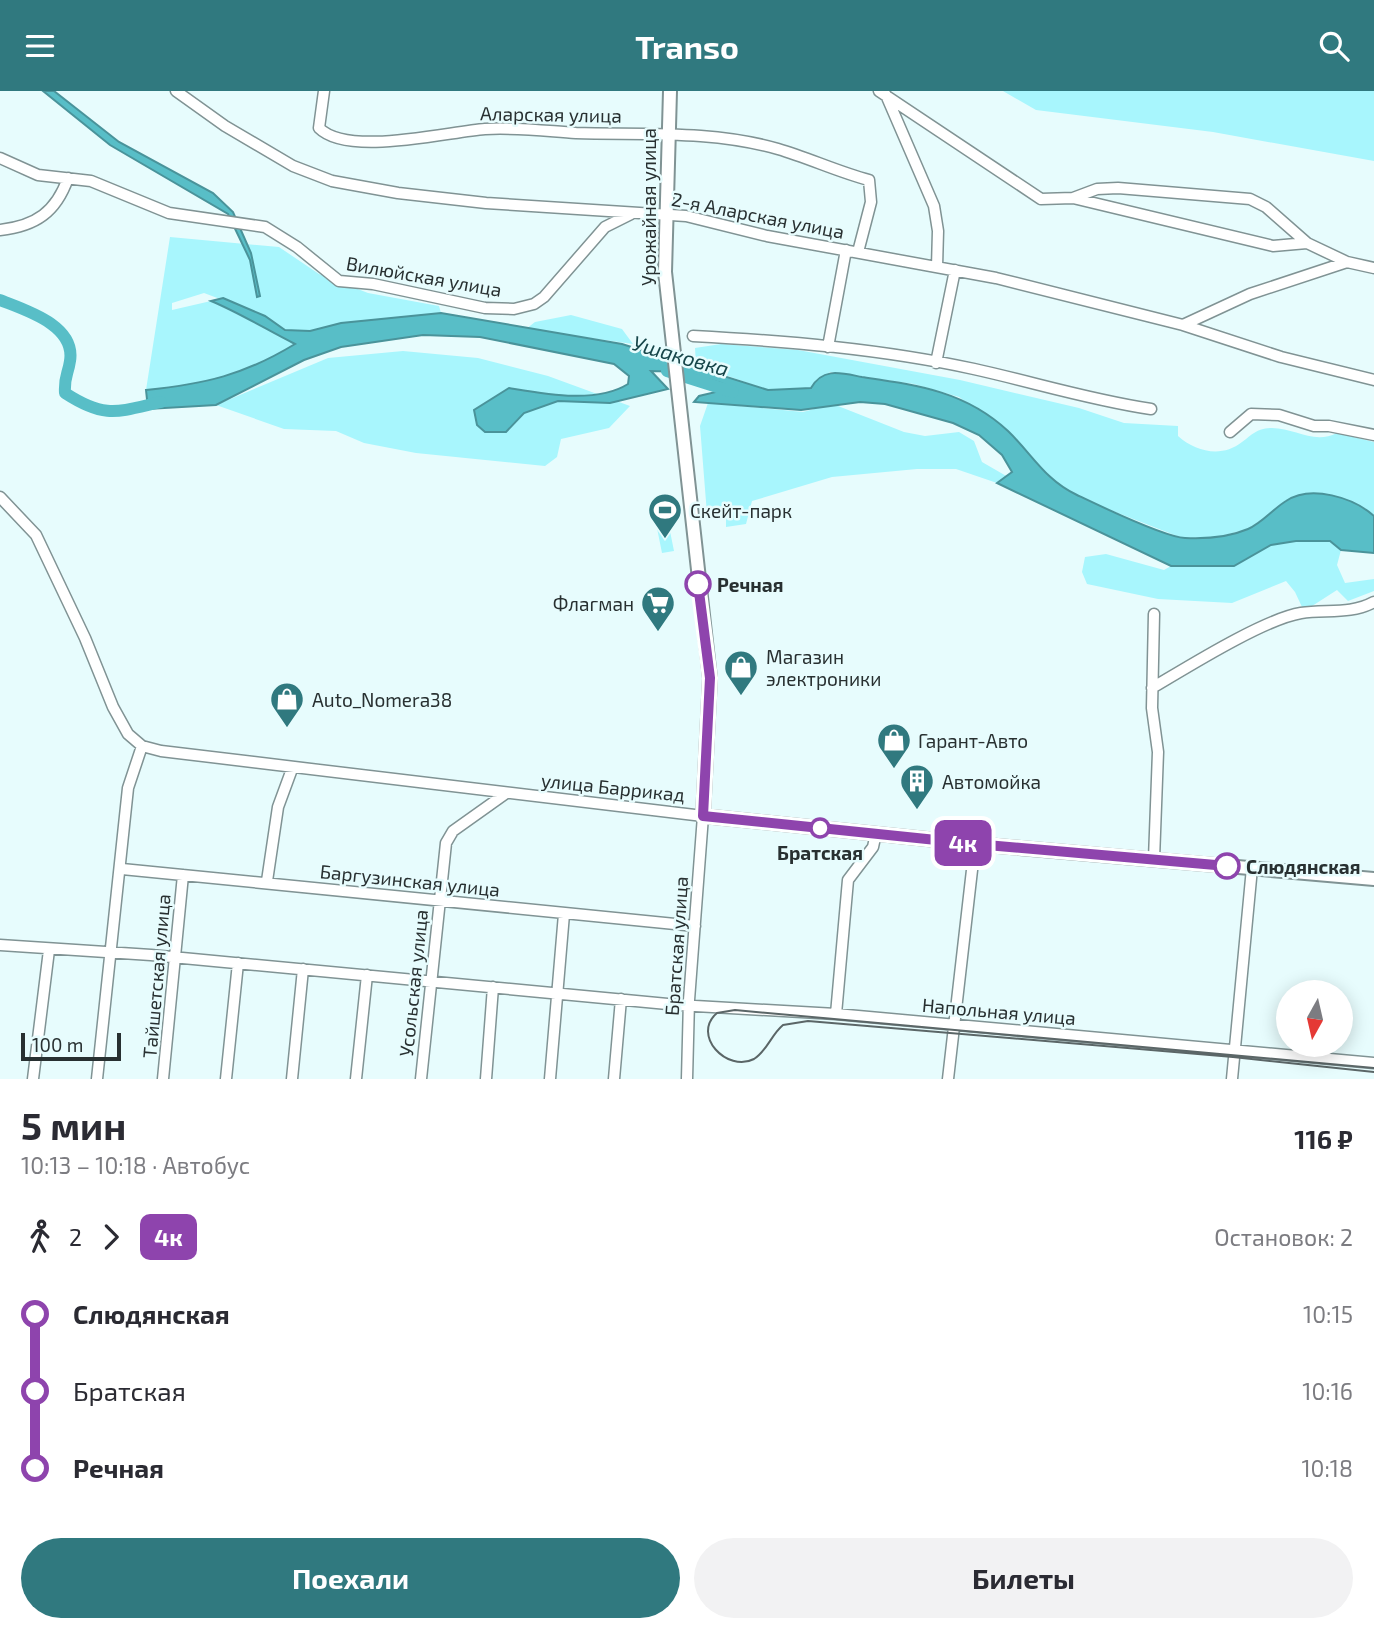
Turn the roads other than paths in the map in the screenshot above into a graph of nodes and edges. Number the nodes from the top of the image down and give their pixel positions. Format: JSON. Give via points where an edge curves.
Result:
{"nodes":[{"id":1,"x":176,"y":91,"type":"edge"},
{"id":2,"x":324,"y":91,"type":"edge"},
{"id":3,"x":670,"y":91,"type":"edge"},
{"id":4,"x":884,"y":92,"type":"edge"},
{"id":5,"x":667,"y":134,"type":"junction"},
{"id":6,"x":0,"y":158,"type":"edge"},
{"id":7,"x":68,"y":178,"type":"junction"},
{"id":8,"x":1073,"y":198,"type":"junction"},
{"id":9,"x":601,"y":211,"type":"junction"},
{"id":10,"x":632,"y":213,"type":"junction"},
{"id":11,"x":666,"y":214,"type":"junction"},
{"id":12,"x":605,"y":227,"type":"junction"},
{"id":13,"x":0,"y":230,"type":"edge"},
{"id":14,"x":1307,"y":243,"type":"junction"},
{"id":15,"x":846,"y":250,"type":"junction"},
{"id":16,"x":858,"y":252,"type":"junction"},
{"id":17,"x":1347,"y":262,"type":"junction"},
{"id":18,"x":937,"y":267,"type":"junction"},
{"id":19,"x":1374,"y":268,"type":"edge"},
{"id":20,"x":955,"y":270,"type":"junction"},
{"id":21,"x":1183,"y":325,"type":"junction"},
{"id":22,"x":693,"y":336,"type":"dead end"},
{"id":23,"x":828,"y":347,"type":"junction"},
{"id":24,"x":936,"y":363,"type":"junction"},
{"id":25,"x":1374,"y":380,"type":"edge"},
{"id":26,"x":1151,"y":409,"type":"dead end"},
{"id":27,"x":1230,"y":432,"type":"dead end"},
{"id":28,"x":1374,"y":435,"type":"edge"},
{"id":29,"x":0,"y":497,"type":"edge"},
{"id":30,"x":1374,"y":602,"type":"edge"},
{"id":31,"x":1153,"y":614,"type":"dead end"},
{"id":32,"x":1152,"y":688,"type":"junction"},
{"id":33,"x":142,"y":745,"type":"junction"},
{"id":34,"x":292,"y":769,"type":"junction"},
{"id":35,"x":505,"y":794,"type":"junction"},
{"id":36,"x":703,"y":816,"type":"junction"},
{"id":37,"x":876,"y":833,"type":"junction"},
{"id":38,"x":975,"y":844,"type":"junction"},
{"id":39,"x":1154,"y":859,"type":"junction"},
{"id":40,"x":1252,"y":867,"type":"junction"},
{"id":41,"x":122,"y":869,"type":"junction"},
{"id":42,"x":183,"y":876,"type":"junction"},
{"id":43,"x":1374,"y":879,"type":"edge"},
{"id":44,"x":267,"y":881,"type":"junction"},
{"id":45,"x":439,"y":899,"type":"junction"},
{"id":46,"x":564,"y":914,"type":"junction"},
{"id":47,"x":695,"y":926,"type":"junction"},
{"id":48,"x":0,"y":945,"type":"edge"},
{"id":49,"x":49,"y":950,"type":"junction"},
{"id":50,"x":110,"y":955,"type":"junction"},
{"id":51,"x":175,"y":957,"type":"junction"},
{"id":52,"x":238,"y":963,"type":"junction"},
{"id":53,"x":303,"y":969,"type":"junction"},
{"id":54,"x":367,"y":975,"type":"junction"},
{"id":55,"x":431,"y":981,"type":"junction"},
{"id":56,"x":493,"y":987,"type":"junction"},
{"id":57,"x":558,"y":993,"type":"junction"},
{"id":58,"x":621,"y":999,"type":"junction"},
{"id":59,"x":688,"y":1004,"type":"junction"},
{"id":60,"x":836,"y":1014,"type":"junction"},
{"id":61,"x":954,"y":1024,"type":"junction"},
{"id":62,"x":1234,"y":1049,"type":"junction"},
{"id":63,"x":1374,"y":1063,"type":"edge"},
{"id":64,"x":33,"y":1079,"type":"edge"},
{"id":65,"x":97,"y":1079,"type":"edge"},
{"id":66,"x":163,"y":1079,"type":"edge"},
{"id":67,"x":226,"y":1079,"type":"edge"},
{"id":68,"x":292,"y":1079,"type":"edge"},
{"id":69,"x":356,"y":1079,"type":"edge"},
{"id":70,"x":421,"y":1079,"type":"edge"},
{"id":71,"x":486,"y":1079,"type":"edge"},
{"id":72,"x":550,"y":1079,"type":"edge"},
{"id":73,"x":614,"y":1079,"type":"edge"},
{"id":74,"x":687,"y":1079,"type":"edge"},
{"id":75,"x":948,"y":1079,"type":"edge"},
{"id":76,"x":1232,"y":1079,"type":"edge"}],
"edges":[{"from":1,"to":9,"type":"street","name":"2-я Аларская улица","via":[[282,159],[332,181],[423,196]]},
{"from":2,"to":5,"type":"street","name":"Аларская улица","via":[[319,128],[341,140],[394,141],[487,129]]},
{"from":3,"to":5,"type":"main road","name":"Урожайная улица"},
{"from":4,"to":8,"type":"street","via":[[1041,199]]},
{"from":4,"to":18,"type":"street","via":[[934,206],[939,231]]},
{"from":5,"to":11,"type":"main road","name":"Урожайная улица"},
{"from":5,"to":16,"type":"street","name":"Аларская улица","via":[[777,149],[869,180],[871,201]]},
{"from":6,"to":7,"type":"street","name":"Вилюйская улица","via":[[27,172]]},
{"from":7,"to":12,"type":"street","name":"Вилюйская улица","via":[[92,181],[169,213],[276,233],[339,281],[485,308],[534,304]]},
{"from":7,"to":13,"type":"street","via":[[58,201],[42,219]]},
{"from":8,"to":14,"type":"street","via":[[1273,246]]},
{"from":8,"to":14,"type":"street","via":[[1097,189],[1118,188],[1250,199]]},
{"from":9,"to":10,"type":"street","name":"2-я Аларская улица"},
{"from":9,"to":12,"type":"street"},
{"from":10,"to":11,"type":"street","name":"2-я Аларская улица"},
{"from":10,"to":12,"type":"street"},
{"from":11,"to":15,"type":"street","name":"2-я Аларская улица"},
{"from":11,"to":36,"type":"main road","name":"Урожайная улица","via":[[669,324],[710,678]]},
{"from":14,"to":17,"type":"street"},
{"from":15,"to":16,"type":"street","name":"2-я Аларская улица"},
{"from":15,"to":23,"type":"street"},
{"from":16,"to":18,"type":"street","name":"2-я Аларская улица"},
{"from":17,"to":19,"type":"street"},
{"from":17,"to":21,"type":"street","via":[[1250,294]]},
{"from":18,"to":20,"type":"street","name":"2-я Аларская улица"},
{"from":20,"to":21,"type":"street","name":"2-я Аларская улица"},
{"from":20,"to":24,"type":"street"},
{"from":21,"to":25,"type":"street","name":"2-я Аларская улица","via":[[1281,357]]},
{"from":22,"to":23,"type":"street"},
{"from":23,"to":24,"type":"street"},
{"from":24,"to":26,"type":"street"},
{"from":27,"to":28,"type":"street","via":[[1251,414],[1279,415],[1314,426]]},
{"from":29,"to":33,"type":"street","via":[[36,535],[113,707],[128,734]]},
{"from":30,"to":32,"type":"street","via":[[1331,614],[1300,613]]},
{"from":31,"to":32,"type":"street"},
{"from":32,"to":39,"type":"street","via":[[1158,752]]},
{"from":33,"to":34,"type":"street","name":"улица Баррикад"},
{"from":33,"to":41,"type":"street","via":[[128,788]]},
{"from":34,"to":35,"type":"street","name":"улица Баррикад"},
{"from":34,"to":44,"type":"street","via":[[278,807]]},
{"from":35,"to":36,"type":"street","name":"улица Баррикад"},
{"from":35,"to":45,"type":"street","name":"Усольская улица","via":[[453,831],[446,843]]},
{"from":36,"to":37,"type":"main road","name":"улица Баррикад"},
{"from":36,"to":47,"type":"street","name":"Братская улица"},
{"from":37,"to":38,"type":"main road","name":"улица Баррикад"},
{"from":37,"to":60,"type":"street","via":[[873,847],[848,880]]},
{"from":38,"to":39,"type":"main road","name":"улица Баррикад"},
{"from":38,"to":61,"type":"street"},
{"from":39,"to":40,"type":"main road","name":"улица Баррикад"},
{"from":40,"to":43,"type":"main road","name":"улица Баррикад"},
{"from":40,"to":62,"type":"street"},
{"from":41,"to":42,"type":"street","name":"Баргузинская улица"},
{"from":41,"to":50,"type":"street"},
{"from":42,"to":44,"type":"street","name":"Баргузинская улица"},
{"from":42,"to":51,"type":"street","name":"Тайшетская улица"},
{"from":44,"to":45,"type":"street","name":"Баргузинская улица"},
{"from":45,"to":46,"type":"street","name":"Баргузинская улица"},
{"from":45,"to":55,"type":"street","name":"Усольская улица"},
{"from":46,"to":47,"type":"street","name":"Баргузинская улица"},
{"from":46,"to":57,"type":"street"},
{"from":47,"to":59,"type":"street","name":"Братская улица"},
{"from":48,"to":49,"type":"street","name":"Напольная улица"},
{"from":49,"to":50,"type":"street","name":"Напольная улица"},
{"from":49,"to":64,"type":"street"},
{"from":50,"to":51,"type":"street","name":"Напольная улица"},
{"from":50,"to":65,"type":"street"},
{"from":51,"to":52,"type":"street","name":"Напольная улица"},
{"from":51,"to":66,"type":"street","name":"Тайшетская улица"},
{"from":52,"to":53,"type":"street","name":"Напольная улица"},
{"from":52,"to":67,"type":"street"},
{"from":53,"to":54,"type":"street","name":"Напольная улица"},
{"from":53,"to":68,"type":"street"},
{"from":54,"to":55,"type":"street","name":"Напольная улица"},
{"from":54,"to":69,"type":"street"},
{"from":55,"to":56,"type":"street","name":"Напольная улица"},
{"from":55,"to":70,"type":"street","name":"Усольская улица"},
{"from":56,"to":57,"type":"street","name":"Напольная улица"},
{"from":56,"to":71,"type":"street"},
{"from":57,"to":58,"type":"street","name":"Напольная улица"},
{"from":57,"to":72,"type":"street"},
{"from":58,"to":59,"type":"street","name":"Напольная улица"},
{"from":58,"to":73,"type":"street"},
{"from":59,"to":60,"type":"street","name":"Напольная улица"},
{"from":59,"to":74,"type":"street","name":"Братская улица"},
{"from":60,"to":61,"type":"street","name":"Напольная улица"},
{"from":61,"to":62,"type":"street","name":"Напольная улица"},
{"from":61,"to":75,"type":"street"},
{"from":62,"to":63,"type":"street","name":"Напольная улица"},
{"from":62,"to":76,"type":"street"}]}
